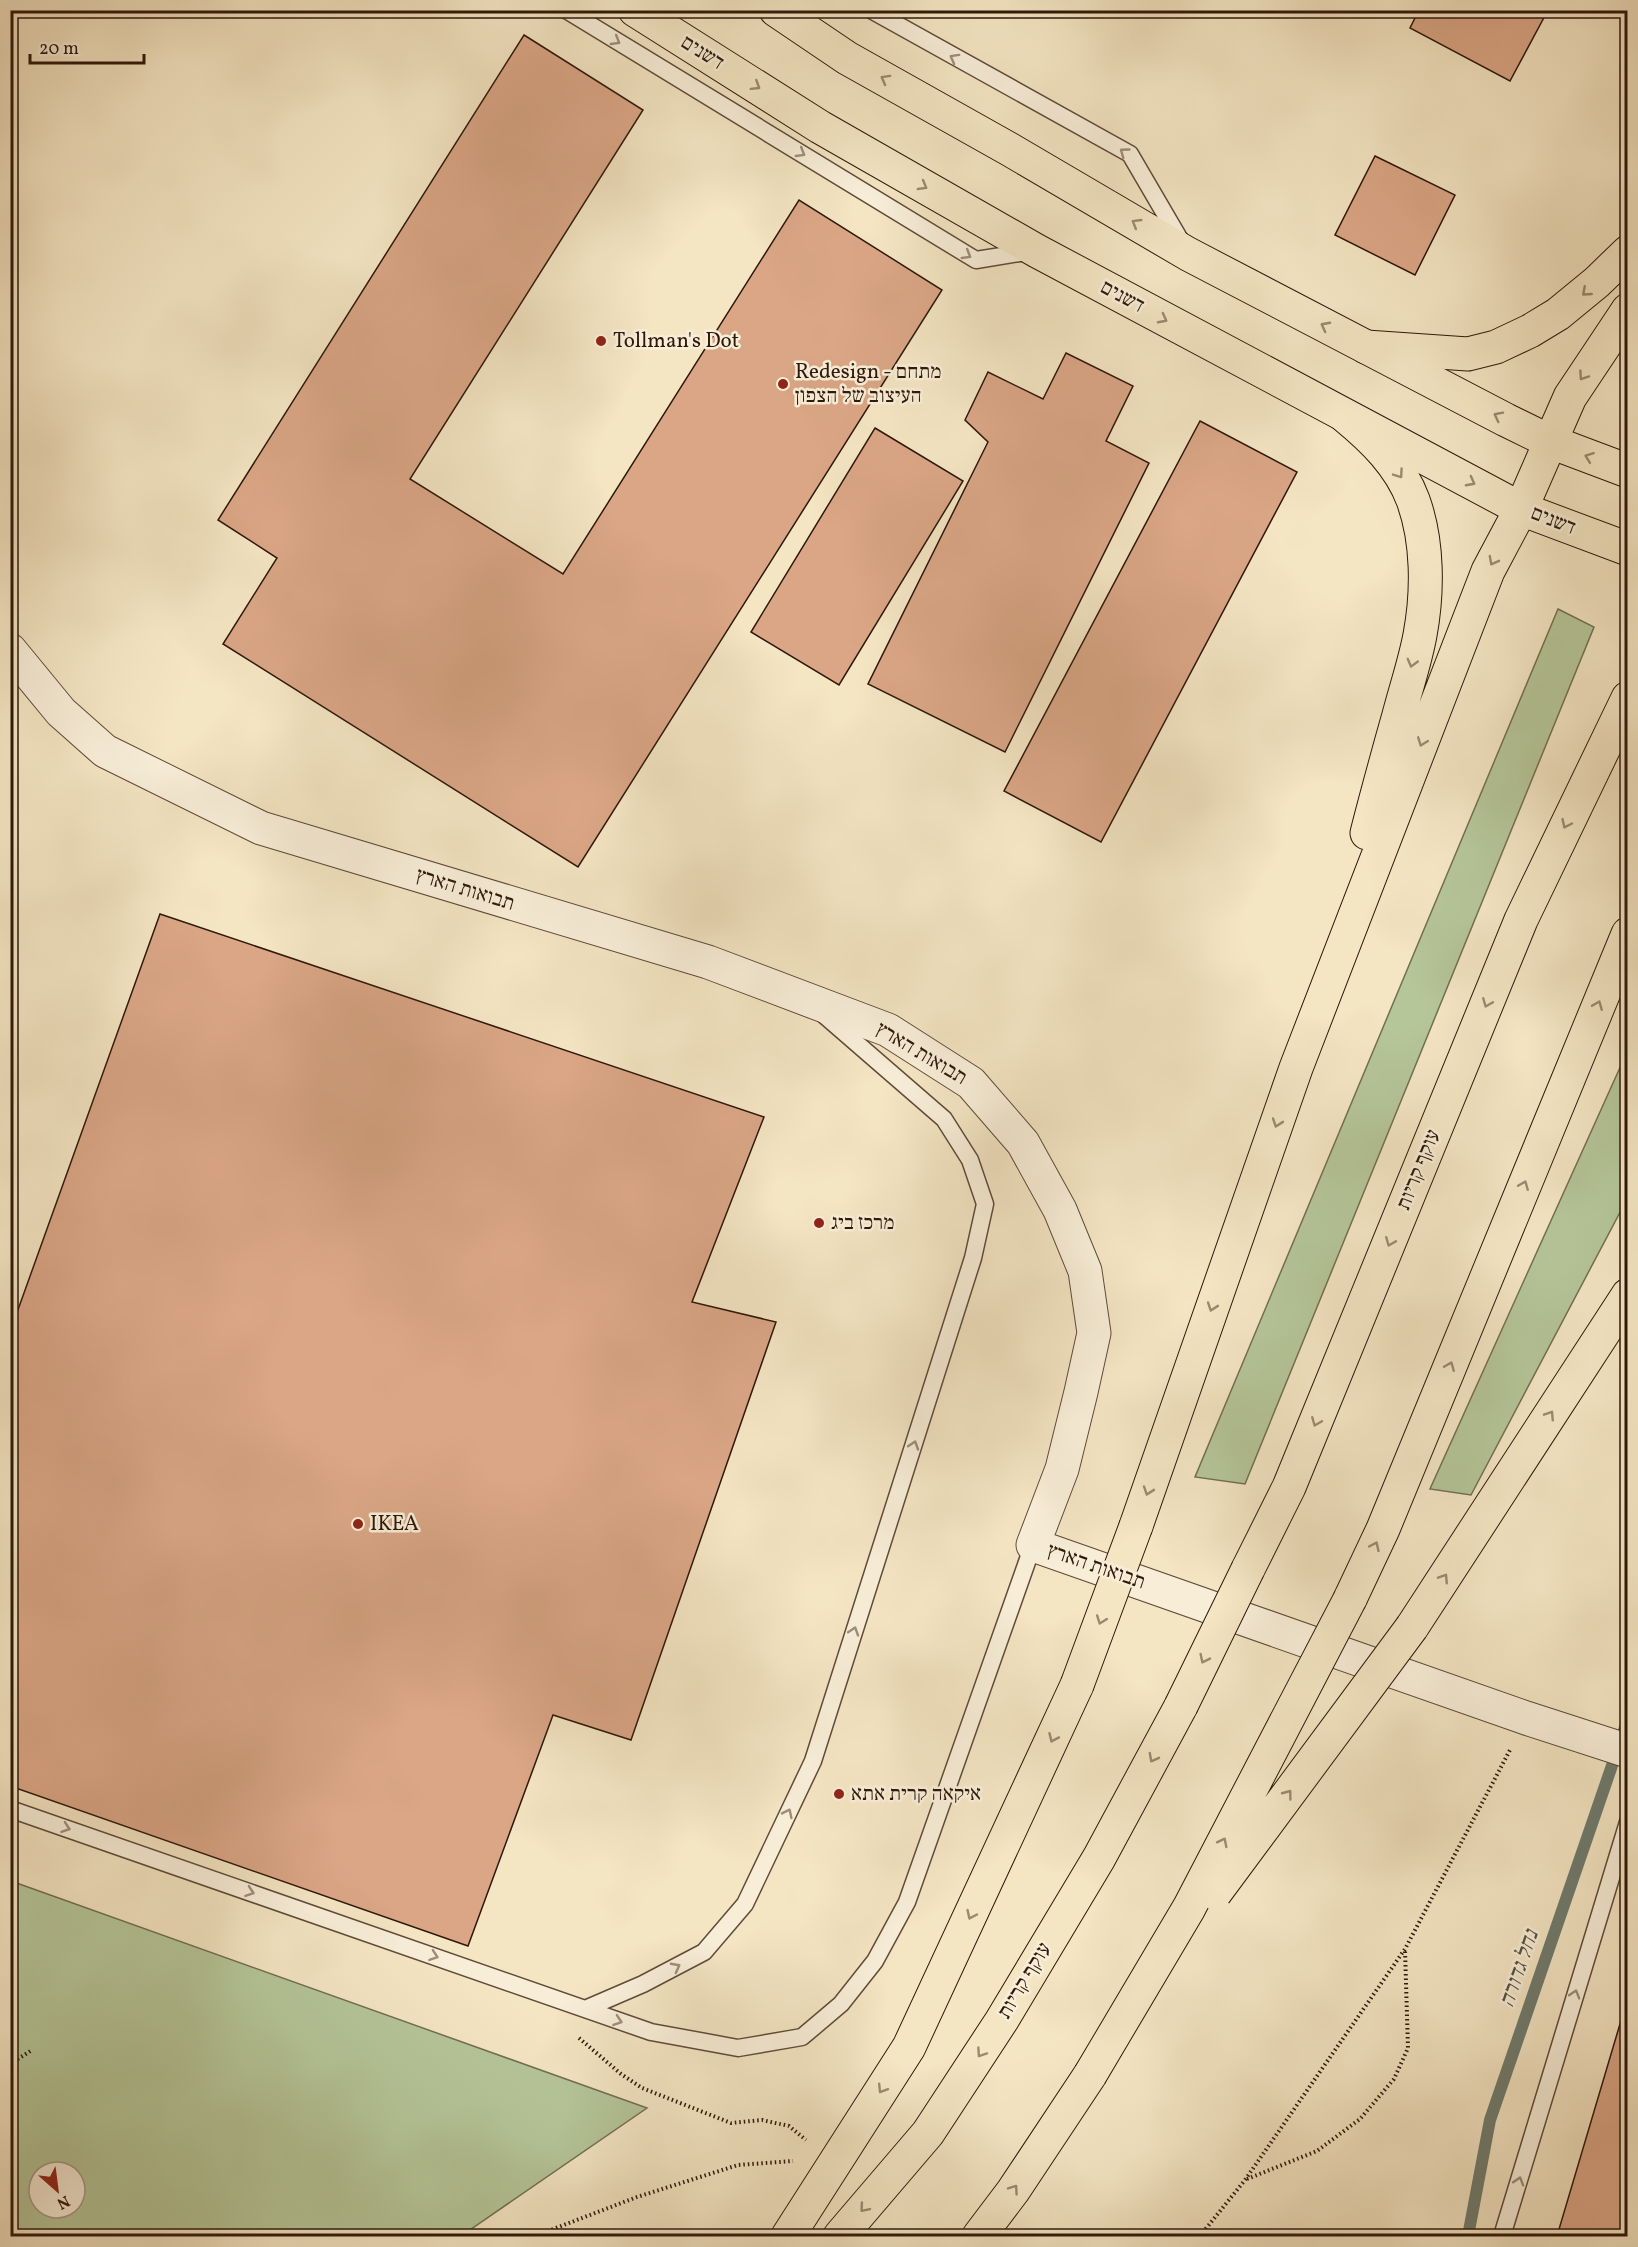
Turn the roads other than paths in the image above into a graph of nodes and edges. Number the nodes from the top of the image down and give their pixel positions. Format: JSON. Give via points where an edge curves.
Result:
{"nodes":[{"id":1,"x":566,"y":10,"type":"edge"},
{"id":2,"x":635,"y":10,"type":"edge"},
{"id":3,"x":776,"y":10,"type":"edge"},
{"id":4,"x":871,"y":10,"type":"edge"},
{"id":5,"x":1037,"y":251,"type":"junction"},
{"id":6,"x":1628,"y":252,"type":"edge"},
{"id":7,"x":1188,"y":254,"type":"junction"},
{"id":8,"x":1628,"y":310,"type":"edge"},
{"id":9,"x":1366,"y":347,"type":"junction"},
{"id":10,"x":1345,"y":416,"type":"junction"},
{"id":11,"x":1551,"y":442,"type":"junction"},
{"id":12,"x":1628,"y":471,"type":"edge"},
{"id":13,"x":1521,"y":509,"type":"junction"},
{"id":14,"x":1628,"y":549,"type":"edge"},
{"id":15,"x":10,"y":650,"type":"edge"},
{"id":16,"x":1628,"y":698,"type":"edge"},
{"id":17,"x":1628,"y":934,"type":"edge"},
{"id":18,"x":806,"y":999,"type":"junction"},
{"id":19,"x":1322,"y":999,"type":"junction"},
{"id":20,"x":1628,"y":1295,"type":"edge"},
{"id":21,"x":1033,"y":1545,"type":"junction"},
{"id":22,"x":1628,"y":1751,"type":"edge"},
{"id":23,"x":10,"y":1809,"type":"edge"},
{"id":24,"x":1628,"y":1821,"type":"edge"},
{"id":25,"x":585,"y":2009,"type":"junction"},
{"id":26,"x":1128,"y":2010,"type":"junction"},
{"id":27,"x":788,"y":2236,"type":"edge"},
{"id":28,"x":840,"y":2236,"type":"edge"},
{"id":29,"x":979,"y":2236,"type":"edge"},
{"id":30,"x":1502,"y":2236,"type":"edge"}],
"edges":[{"from":1,"to":5,"type":"lane","one_way":true,"via":[[976,260]]},
{"from":2,"to":5,"type":"main road","name":"דשנים","one_way":true,"via":[[820,127]]},
{"from":7,"to":3,"type":"main road","one_way":true,"via":[[847,58]]},
{"from":7,"to":4,"type":"lane","one_way":true,"via":[[1130,154]]},
{"from":5,"to":10,"type":"main road","name":"דשנים","one_way":true},
{"from":6,"to":9,"type":"main road","one_way":true,"via":[[1567,307],[1496,347],[1468,354]]},
{"from":9,"to":7,"type":"main road","one_way":true},
{"from":8,"to":11,"type":"main road","one_way":true,"via":[[1570,396]]},
{"from":11,"to":9,"type":"main road","one_way":true},
{"from":10,"to":13,"type":"main road","name":"דשנים","one_way":true},
{"from":10,"to":19,"type":"main road","one_way":true,"via":[[1375,441],[1404,481],[1420,525],[1425,583],[1420,635]]},
{"from":12,"to":11,"type":"main road","one_way":true},
{"from":11,"to":13,"type":"main road"},
{"from":13,"to":14,"type":"main road","name":"דשנים"},
{"from":13,"to":19,"type":"main road","one_way":true,"via":[[1488,571]]},
{"from":15,"to":18,"type":"street","name":"תבואות הארץ","via":[[61,712],[105,751],[261,828],[708,962]]},
{"from":16,"to":28,"type":"main road","name":"עוקף קריות","one_way":true,"bridge":true,"via":[[1521,920],[1289,1486],[1181,1706],[1099,1858],[1002,2020],[928,2133]]},
{"from":26,"to":17,"type":"main road","one_way":true,"bridge":true,"via":[[1189,1908],[1383,1528]]},
{"from":18,"to":21,"type":"street","name":"תבואות הארץ","via":[[888,1030],[971,1083],[1023,1143],[1060,1210],[1085,1271],[1094,1333],[1062,1468]]},
{"from":25,"to":18,"type":"lane","one_way":true,"via":[[704,1952],[745,1904],[813,1761],[975,1247],[985,1204],[970,1160],[944,1119]]},
{"from":19,"to":27,"type":"main road","one_way":true,"bridge":true,"via":[[1077,1685],[909,2047]]},
{"from":26,"to":20,"type":"main road","one_way":true,"bridge":true,"via":[[1412,1627]]},
{"from":21,"to":22,"type":"street","name":"תבואות הארץ"},
{"from":25,"to":21,"type":"lane","one_way":true,"via":[[651,2032],[738,2048],[802,2037],[841,2004],[875,1960],[907,1902]]},
{"from":23,"to":25,"type":"lane","one_way":true},
{"from":30,"to":24,"type":"lane","one_way":true},
{"from":29,"to":26,"type":"main road","one_way":true,"bridge":true,"via":[[1090,2075]]}]}
